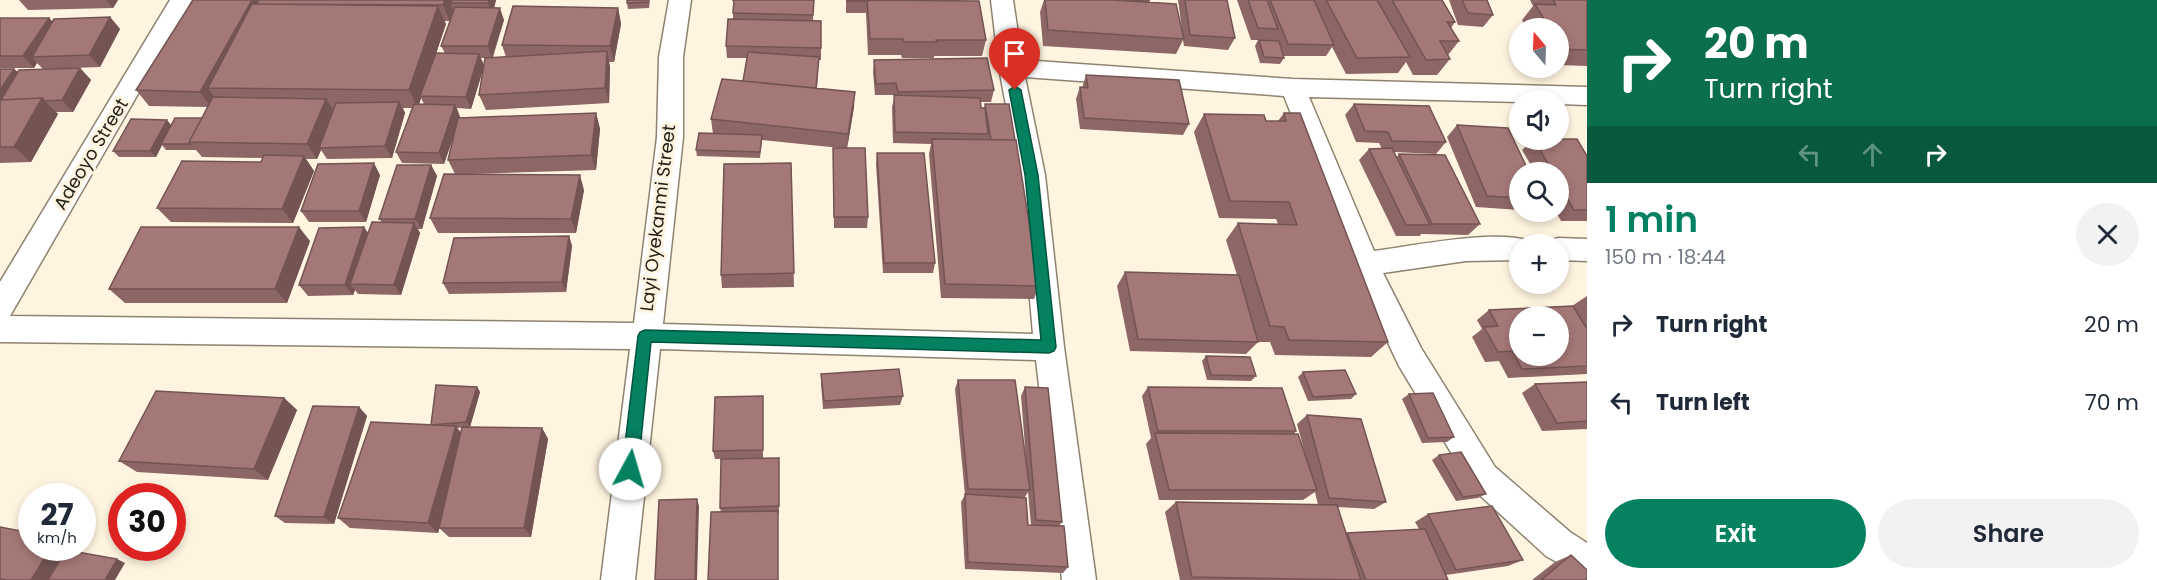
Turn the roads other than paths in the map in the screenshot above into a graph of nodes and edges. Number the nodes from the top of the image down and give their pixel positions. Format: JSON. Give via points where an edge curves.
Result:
{"nodes":[{"id":1,"x":181,"y":0,"type":"edge"},
{"id":2,"x":680,"y":0,"type":"edge"},
{"id":3,"x":1002,"y":0,"type":"edge"},
{"id":4,"x":1011,"y":69,"type":"junction"},
{"id":5,"x":1293,"y":88,"type":"junction"},
{"id":6,"x":1587,"y":96,"type":"edge"},
{"id":7,"x":1509,"y":249,"type":"edge"},
{"id":8,"x":1569,"y":249,"type":"edge"},
{"id":9,"x":1587,"y":250,"type":"edge"},
{"id":10,"x":1365,"y":264,"type":"junction"},
{"id":11,"x":0,"y":308,"type":"edge"},
{"id":12,"x":0,"y":329,"type":"edge"},
{"id":13,"x":645,"y":336,"type":"junction"},
{"id":14,"x":1049,"y":347,"type":"junction"},
{"id":15,"x":1587,"y":562,"type":"edge"},
{"id":16,"x":618,"y":580,"type":"edge"},
{"id":17,"x":1079,"y":580,"type":"edge"}],
"edges":[{"from":1,"to":11,"type":"street","name":"Adeoyo Street"},
{"from":2,"to":13,"type":"street","name":"Layi Oyekanmi Street","via":[[671,57],[670,137]]},
{"from":3,"to":4,"type":"street"},
{"from":4,"to":5,"type":"street"},
{"from":4,"to":14,"type":"street","via":[[1032,175]]},
{"from":5,"to":6,"type":"street"},
{"from":5,"to":10,"type":"street"},
{"from":7,"to":10,"type":"street","via":[[1466,250]]},
{"from":8,"to":9,"type":"street"},
{"from":10,"to":15,"type":"street","via":[[1410,357],[1484,478],[1558,544]]},
{"from":12,"to":13,"type":"street"},
{"from":13,"to":14,"type":"street"},
{"from":13,"to":16,"type":"street","name":"Layi Oyekanmi Street"},
{"from":14,"to":17,"type":"street"}]}
